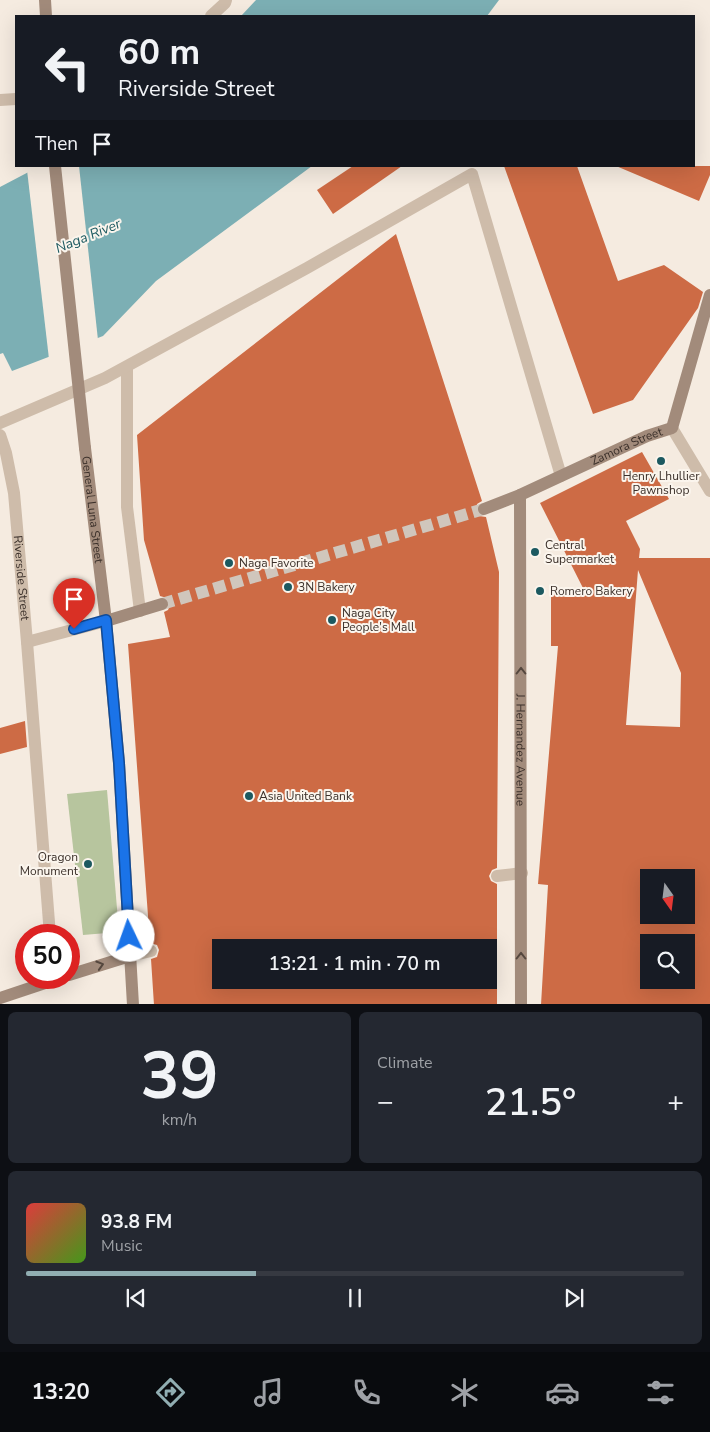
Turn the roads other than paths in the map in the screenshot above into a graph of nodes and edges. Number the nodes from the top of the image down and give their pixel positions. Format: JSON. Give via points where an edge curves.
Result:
{"nodes":[{"id":1,"x":46,"y":0,"type":"edge"},
{"id":2,"x":226,"y":0,"type":"edge"},
{"id":3,"x":46,"y":15,"type":"edge"},
{"id":4,"x":212,"y":15,"type":"edge"},
{"id":5,"x":15,"y":99,"type":"edge"},
{"id":6,"x":0,"y":100,"type":"edge"},
{"id":7,"x":55,"y":167,"type":"edge"},
{"id":8,"x":710,"y":295,"type":"edge"},
{"id":9,"x":127,"y":366,"type":"junction"},
{"id":10,"x":0,"y":423,"type":"edge"},
{"id":11,"x":672,"y":428,"type":"junction"},
{"id":12,"x":0,"y":435,"type":"edge"},
{"id":13,"x":561,"y":476,"type":"junction"},
{"id":14,"x":710,"y":491,"type":"edge"},
{"id":15,"x":520,"y":495,"type":"junction"},
{"id":16,"x":484,"y":509,"type":"tunnel mouth"},
{"id":17,"x":162,"y":604,"type":"tunnel mouth"},
{"id":18,"x":140,"y":611,"type":"junction"},
{"id":19,"x":106,"y":620,"type":"junction"},
{"id":20,"x":27,"y":642,"type":"junction"},
{"id":21,"x":522,"y":873,"type":"junction"},
{"id":22,"x":497,"y":876,"type":"dead end"},
{"id":23,"x":49,"y":924,"type":"edge"},
{"id":24,"x":151,"y":951,"type":"dead end"},
{"id":25,"x":130,"y":956,"type":"junction"},
{"id":26,"x":80,"y":972,"type":"edge"},
{"id":27,"x":25,"y":989,"type":"edge"},
{"id":28,"x":0,"y":998,"type":"edge"},
{"id":29,"x":133,"y":1004,"type":"edge"},
{"id":30,"x":521,"y":1004,"type":"edge"}],
"edges":[{"from":1,"to":3,"type":"main road"},
{"from":2,"to":4,"type":"street"},
{"from":5,"to":6,"type":"street"},
{"from":7,"to":19,"type":"main road","name":"General Luna Street","bridge":true},
{"from":8,"to":11,"type":"main road","name":"Zamora Street"},
{"from":9,"to":10,"type":"street"},
{"from":9,"to":13,"type":"street","via":[[472,174]]},
{"from":9,"to":18,"type":"street","via":[[127,507]]},
{"from":11,"to":13,"type":"main road","name":"Zamora Street","via":[[647,436]]},
{"from":11,"to":14,"type":"street"},
{"from":12,"to":20,"type":"street","name":"Riverside Street","via":[[14,494]]},
{"from":13,"to":15,"type":"main road","name":"Zamora Street"},
{"from":15,"to":16,"type":"main road","name":"Zamora Street"},
{"from":21,"to":15,"type":"main road","name":"J. Hernandez Avenue","one_way":true},
{"from":17,"to":18,"type":"main road"},
{"from":18,"to":19,"type":"main road"},
{"from":19,"to":20,"type":"street"},
{"from":19,"to":25,"type":"main road","name":"General Luna Street","via":[[119,763]]},
{"from":20,"to":23,"type":"street","name":"Riverside Street"},
{"from":21,"to":22,"type":"street"},
{"from":30,"to":21,"type":"main road","name":"J. Hernandez Avenue","one_way":true},
{"from":24,"to":25,"type":"street"},
{"from":26,"to":25,"type":"main road","one_way":true},
{"from":25,"to":29,"type":"main road","name":"General Luna Street"},
{"from":27,"to":28,"type":"main road"}]}
